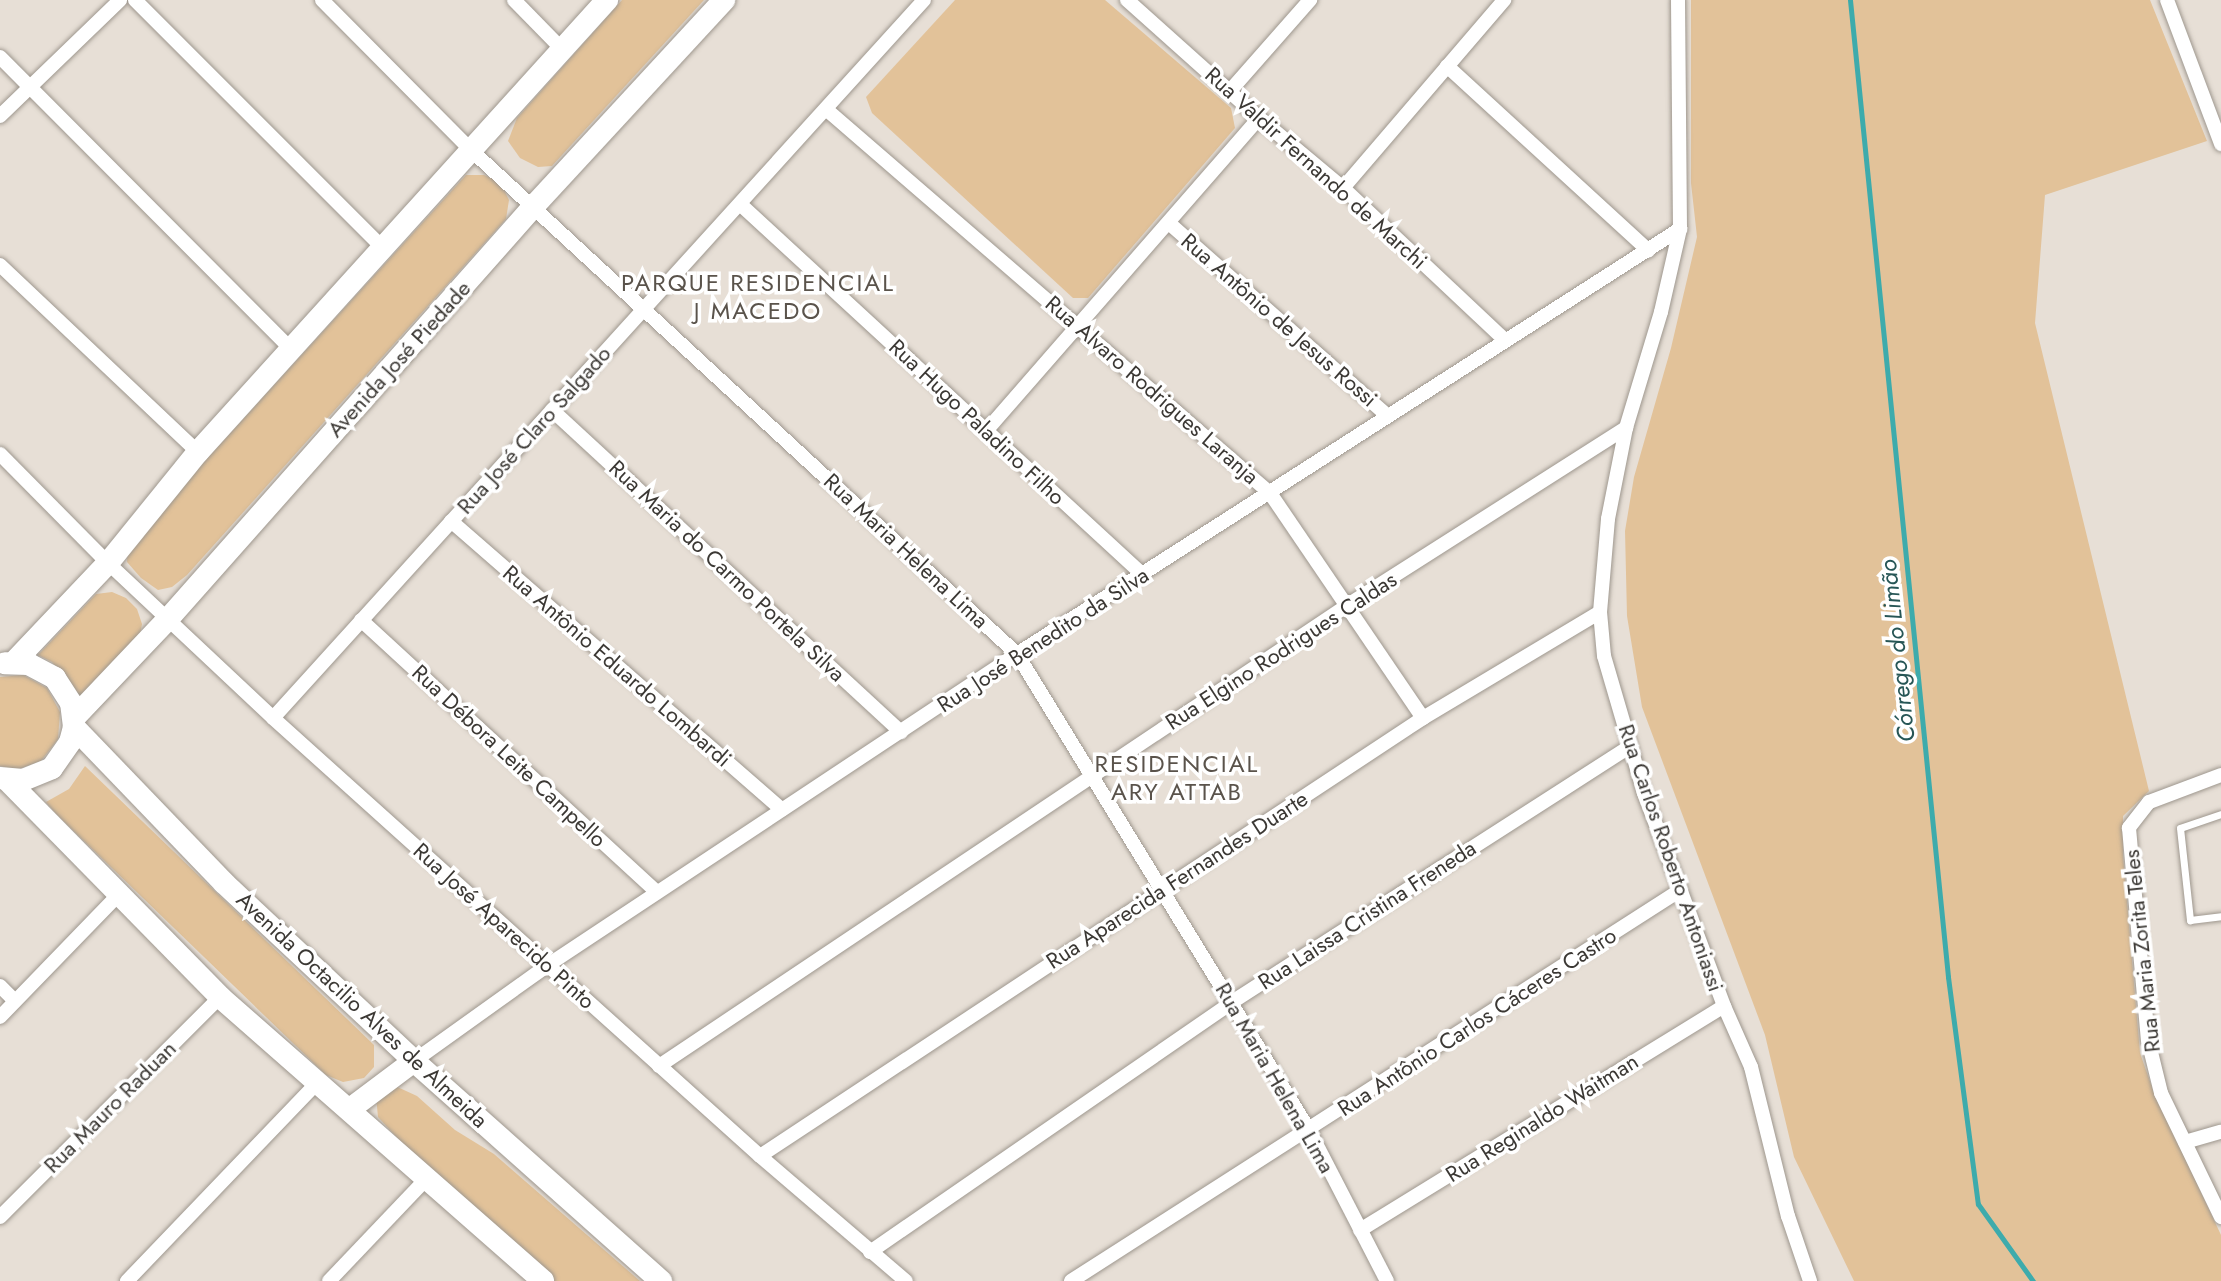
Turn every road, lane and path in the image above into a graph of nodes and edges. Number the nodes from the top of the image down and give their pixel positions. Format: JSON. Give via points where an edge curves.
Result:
{"nodes":[{"id":1,"x":120,"y":0,"type":"edge"},
{"id":2,"x":135,"y":0,"type":"edge"},
{"id":3,"x":322,"y":0,"type":"edge"},
{"id":4,"x":514,"y":0,"type":"edge"},
{"id":5,"x":607,"y":0,"type":"edge"},
{"id":6,"x":724,"y":0,"type":"edge"},
{"id":7,"x":924,"y":0,"type":"edge"},
{"id":8,"x":1127,"y":0,"type":"edge"},
{"id":9,"x":1310,"y":0,"type":"edge"},
{"id":10,"x":1504,"y":0,"type":"edge"},
{"id":11,"x":1678,"y":0,"type":"edge"},
{"id":12,"x":2167,"y":0,"type":"edge"},
{"id":13,"x":2180,"y":0,"type":"edge"},
{"id":14,"x":2171,"y":15,"type":"junction"},
{"id":15,"x":562,"y":49,"type":"junction"},
{"id":16,"x":0,"y":57,"type":"edge"},
{"id":17,"x":1447,"y":66,"type":"junction"},
{"id":18,"x":30,"y":87,"type":"junction"},
{"id":19,"x":1229,"y":92,"type":"junction"},
{"id":20,"x":827,"y":110,"type":"junction"},
{"id":21,"x":0,"y":116,"type":"edge"},
{"id":22,"x":1259,"y":118,"type":"junction"},
{"id":23,"x":2221,"y":144,"type":"edge"},
{"id":24,"x":471,"y":150,"type":"junction"},
{"id":25,"x":1343,"y":188,"type":"junction"},
{"id":26,"x":740,"y":204,"type":"junction"},
{"id":27,"x":533,"y":207,"type":"junction"},
{"id":28,"x":1170,"y":224,"type":"junction"},
{"id":29,"x":1680,"y":229,"type":"junction"},
{"id":30,"x":383,"y":248,"type":"junction"},
{"id":31,"x":1648,"y":250,"type":"junction"},
{"id":32,"x":0,"y":265,"type":"edge"},
{"id":33,"x":646,"y":309,"type":"junction"},
{"id":34,"x":1079,"y":327,"type":"junction"},
{"id":35,"x":1504,"y":339,"type":"junction"},
{"id":36,"x":291,"y":349,"type":"junction"},
{"id":37,"x":552,"y":410,"type":"junction"},
{"id":38,"x":1388,"y":416,"type":"junction"},
{"id":39,"x":1626,"y":428,"type":"junction"},
{"id":40,"x":986,"y":431,"type":"junction"},
{"id":41,"x":198,"y":452,"type":"junction"},
{"id":42,"x":0,"y":454,"type":"edge"},
{"id":43,"x":1270,"y":493,"type":"junction"},
{"id":44,"x":451,"y":521,"type":"junction"},
{"id":45,"x":108,"y":563,"type":"junction"},
{"id":46,"x":1143,"y":575,"type":"junction"},
{"id":47,"x":1348,"y":605,"type":"junction"},
{"id":48,"x":1600,"y":612,"type":"junction"},
{"id":49,"x":168,"y":619,"type":"junction"},
{"id":50,"x":361,"y":620,"type":"junction"},
{"id":51,"x":1017,"y":654,"type":"junction"},
{"id":52,"x":7,"y":663,"type":"edge"},
{"id":53,"x":273,"y":718,"type":"junction"},
{"id":54,"x":1423,"y":718,"type":"junction"},
{"id":55,"x":74,"y":722,"type":"junction"},
{"id":56,"x":901,"y":732,"type":"junction"},
{"id":57,"x":1630,"y":746,"type":"junction"},
{"id":58,"x":2221,"y":775,"type":"edge"},
{"id":59,"x":1089,"y":778,"type":"junction"},
{"id":60,"x":4,"y":779,"type":"edge"},
{"id":61,"x":782,"y":810,"type":"junction"},
{"id":62,"x":2221,"y":814,"type":"edge"},
{"id":63,"x":1163,"y":890,"type":"junction"},
{"id":64,"x":1679,"y":891,"type":"junction"},
{"id":65,"x":657,"y":892,"type":"junction"},
{"id":66,"x":119,"y":894,"type":"junction"},
{"id":67,"x":2221,"y":916,"type":"edge"},
{"id":68,"x":548,"y":965,"type":"junction"},
{"id":69,"x":0,"y":986,"type":"edge"},
{"id":70,"x":220,"y":997,"type":"junction"},
{"id":71,"x":15,"y":1001,"type":"junction"},
{"id":72,"x":1232,"y":1002,"type":"junction"},
{"id":73,"x":1724,"y":1006,"type":"junction"},
{"id":74,"x":0,"y":1017,"type":"edge"},
{"id":75,"x":414,"y":1061,"type":"junction"},
{"id":76,"x":659,"y":1066,"type":"junction"},
{"id":77,"x":317,"y":1083,"type":"junction"},
{"id":78,"x":350,"y":1109,"type":"junction"},
{"id":79,"x":1309,"y":1130,"type":"junction"},
{"id":80,"x":2221,"y":1132,"type":"edge"},
{"id":81,"x":2185,"y":1142,"type":"junction"},
{"id":82,"x":760,"y":1156,"type":"junction"},
{"id":83,"x":427,"y":1178,"type":"junction"},
{"id":84,"x":0,"y":1217,"type":"edge"},
{"id":85,"x":2221,"y":1217,"type":"edge"},
{"id":86,"x":1360,"y":1230,"type":"junction"},
{"id":87,"x":870,"y":1252,"type":"junction"},
{"id":88,"x":533,"y":1278,"type":"edge"},
{"id":89,"x":127,"y":1281,"type":"edge"},
{"id":90,"x":329,"y":1281,"type":"edge"},
{"id":91,"x":661,"y":1281,"type":"edge"},
{"id":92,"x":906,"y":1281,"type":"edge"},
{"id":93,"x":1071,"y":1281,"type":"edge"},
{"id":94,"x":1387,"y":1281,"type":"edge"},
{"id":95,"x":1810,"y":1281,"type":"edge"}],
"edges":[{"from":1,"to":18,"type":"street"},
{"from":2,"to":30,"type":"street"},
{"from":3,"to":24,"type":"street","name":"Rua Maria Helena Lima"},
{"from":4,"to":15,"type":"street"},
{"from":5,"to":15,"type":"main road"},
{"from":6,"to":27,"type":"main road","name":"Avenida José Piedade"},
{"from":7,"to":20,"type":"street","name":"Rua José Claro Salgado"},
{"from":8,"to":19,"type":"street","name":"Rua Valdir Fernando de Marchi"},
{"from":9,"to":19,"type":"street"},
{"from":10,"to":17,"type":"street"},
{"from":11,"to":29,"type":"street","name":"Rua Carlos Roberto Antoniassi"},
{"from":12,"to":14,"type":"street"},
{"from":13,"to":14,"type":"street"},
{"from":14,"to":23,"type":"street"},
{"from":15,"to":24,"type":"main road"},
{"from":16,"to":18,"type":"street"},
{"from":17,"to":25,"type":"street"},
{"from":17,"to":31,"type":"street"},
{"from":18,"to":21,"type":"street"},
{"from":18,"to":36,"type":"street"},
{"from":19,"to":22,"type":"street","name":"Rua Valdir Fernando de Marchi"},
{"from":20,"to":26,"type":"street","name":"Rua José Claro Salgado"},
{"from":20,"to":34,"type":"street","name":"Rua Alvaro Rodrigues Laranja"},
{"from":22,"to":25,"type":"street","name":"Rua Valdir Fernando de Marchi"},
{"from":22,"to":28,"type":"street"},
{"from":24,"to":27,"type":"street","name":"Rua Maria Helena Lima"},
{"from":24,"to":30,"type":"main road"},
{"from":25,"to":35,"type":"street","name":"Rua Valdir Fernando de Marchi"},
{"from":26,"to":33,"type":"street","name":"Rua José Claro Salgado"},
{"from":26,"to":40,"type":"street","name":"Rua Hugo Paladino Filho"},
{"from":27,"to":33,"type":"street","name":"Rua Maria Helena Lima"},
{"from":27,"to":49,"type":"main road","name":"Avenida José Piedade"},
{"from":28,"to":34,"type":"street"},
{"from":28,"to":38,"type":"street","name":"Rua Antônio de Jesus Rossi"},
{"from":29,"to":31,"type":"street","name":"Rua José Benedito da Silva"},
{"from":29,"to":39,"type":"street","name":"Rua Carlos Roberto Antoniassi"},
{"from":30,"to":36,"type":"main road"},
{"from":31,"to":35,"type":"street","name":"Rua José Benedito da Silva"},
{"from":32,"to":41,"type":"street"},
{"from":33,"to":37,"type":"street","name":"Rua José Claro Salgado"},
{"from":33,"to":51,"type":"street","name":"Rua Maria Helena Lima"},
{"from":34,"to":40,"type":"street"},
{"from":34,"to":43,"type":"street","name":"Rua Alvaro Rodrigues Laranja"},
{"from":35,"to":38,"type":"street","name":"Rua José Benedito da Silva"},
{"from":36,"to":41,"type":"main road"},
{"from":37,"to":44,"type":"street","name":"Rua José Claro Salgado"},
{"from":37,"to":56,"type":"street","name":"Rua Maria do Carmo Portela Silva"},
{"from":38,"to":43,"type":"street","name":"Rua José Benedito da Silva"},
{"from":39,"to":47,"type":"street","name":"Rua Elgino Rodrigues Caldas"},
{"from":39,"to":48,"type":"street","name":"Rua Carlos Roberto Antoniassi","via":[[1608,519]]},
{"from":40,"to":46,"type":"street","name":"Rua Hugo Paladino Filho"},
{"from":41,"to":45,"type":"main road"},
{"from":42,"to":45,"type":"street","name":"Rua José Aparecido Pinto"},
{"from":43,"to":46,"type":"street","name":"Rua José Benedito da Silva"},
{"from":43,"to":47,"type":"street","name":"Rua Alvaro Rodrigues Laranja"},
{"from":44,"to":50,"type":"street","name":"Rua José Claro Salgado"},
{"from":44,"to":61,"type":"street","name":"Rua Antônio Eduardo Lombardi"},
{"from":45,"to":49,"type":"street","name":"Rua José Aparecido Pinto"},
{"from":45,"to":52,"type":"main road"},
{"from":46,"to":51,"type":"street","name":"Rua José Benedito da Silva"},
{"from":47,"to":54,"type":"street","name":"Rua Alvaro Rodrigues Laranja"},
{"from":47,"to":59,"type":"street","name":"Rua Elgino Rodrigues Caldas"},
{"from":48,"to":54,"type":"street","name":"Rua Aparecida Fernandes Duarte"},
{"from":48,"to":57,"type":"street","name":"Rua Carlos Roberto Antoniassi","via":[[1604,656]]},
{"from":49,"to":53,"type":"street","name":"Rua José Aparecido Pinto"},
{"from":49,"to":55,"type":"main road","name":"Avenida José Piedade"},
{"from":50,"to":53,"type":"street","name":"Rua José Claro Salgado"},
{"from":50,"to":65,"type":"street","name":"Rua Débora Leite Campello"},
{"from":51,"to":56,"type":"street","name":"Rua José Benedito da Silva"},
{"from":51,"to":59,"type":"street","name":"Rua Maria Helena Lima"},
{"from":52,"to":55,"type":"main road","via":[[43,669],[55,678],[65,690]]},
{"from":53,"to":68,"type":"street","name":"Rua José Aparecido Pinto"},
{"from":54,"to":63,"type":"street","name":"Rua Aparecida Fernandes Duarte"},
{"from":55,"to":60,"type":"main road","name":"Avenida José Piedade","via":[[70,742],[52,768],[38,776]]},
{"from":55,"to":75,"type":"main road","name":"Avenida Octacilio Alves de Almeida","via":[[224,883]]},
{"from":56,"to":61,"type":"street","name":"Rua José Benedito da Silva"},
{"from":57,"to":64,"type":"street","name":"Rua Carlos Roberto Antoniassi"},
{"from":57,"to":72,"type":"street","name":"Rua Laissa Cristina Freneda"},
{"from":58,"to":81,"type":"street","name":"Rua Maria Zorita Teles","via":[[2149,802],[2129,828],[2148,1040],[2161,1093]]},
{"from":59,"to":63,"type":"street","name":"Rua Maria Helena Lima"},
{"from":59,"to":76,"type":"street","name":"Rua Elgino Rodrigues Caldas"},
{"from":60,"to":66,"type":"main road"},
{"from":61,"to":65,"type":"street","name":"Rua José Benedito da Silva"},
{"from":62,"to":67,"type":"lane","via":[[2180,828],[2190,920]]},
{"from":63,"to":72,"type":"street","name":"Rua Maria Helena Lima"},
{"from":63,"to":82,"type":"street","name":"Rua Aparecida Fernandes Duarte"},
{"from":64,"to":73,"type":"street","name":"Rua Carlos Roberto Antoniassi"},
{"from":64,"to":79,"type":"street","name":"Rua Antônio Carlos Cáceres Castro"},
{"from":65,"to":68,"type":"street","name":"Rua José Benedito da Silva"},
{"from":66,"to":70,"type":"main road"},
{"from":66,"to":71,"type":"street"},
{"from":68,"to":75,"type":"street","name":"Rua José Benedito da Silva"},
{"from":68,"to":76,"type":"street","name":"Rua José Aparecido Pinto"},
{"from":69,"to":71,"type":"street"},
{"from":70,"to":77,"type":"main road"},
{"from":70,"to":84,"type":"street","name":"Rua Mauro Raduan"},
{"from":71,"to":74,"type":"street"},
{"from":72,"to":79,"type":"street","name":"Rua Maria Helena Lima"},
{"from":72,"to":87,"type":"street","name":"Rua Laissa Cristina Freneda"},
{"from":73,"to":86,"type":"street","name":"Rua Reginaldo Waitman"},
{"from":73,"to":95,"type":"street","name":"Rua Carlos Roberto Antoniassi","via":[[1751,1067]]},
{"from":75,"to":78,"type":"main road"},
{"from":75,"to":91,"type":"main road","name":"Avenida Octacilio Alves de Almeida"},
{"from":76,"to":82,"type":"street","name":"Rua José Aparecido Pinto"},
{"from":77,"to":78,"type":"main road"},
{"from":77,"to":89,"type":"street"},
{"from":78,"to":83,"type":"main road"},
{"from":79,"to":86,"type":"street","name":"Rua Maria Helena Lima"},
{"from":79,"to":93,"type":"street","name":"Rua Antônio Carlos Cáceres Castro"},
{"from":80,"to":81,"type":"street"},
{"from":81,"to":85,"type":"street","name":"Rua Maria Zorita Teles"},
{"from":82,"to":87,"type":"street","name":"Rua José Aparecido Pinto"},
{"from":83,"to":88,"type":"main road"},
{"from":83,"to":90,"type":"street"},
{"from":86,"to":94,"type":"street","name":"Rua Maria Helena Lima"},
{"from":87,"to":92,"type":"street","name":"Rua José Aparecido Pinto"}]}
